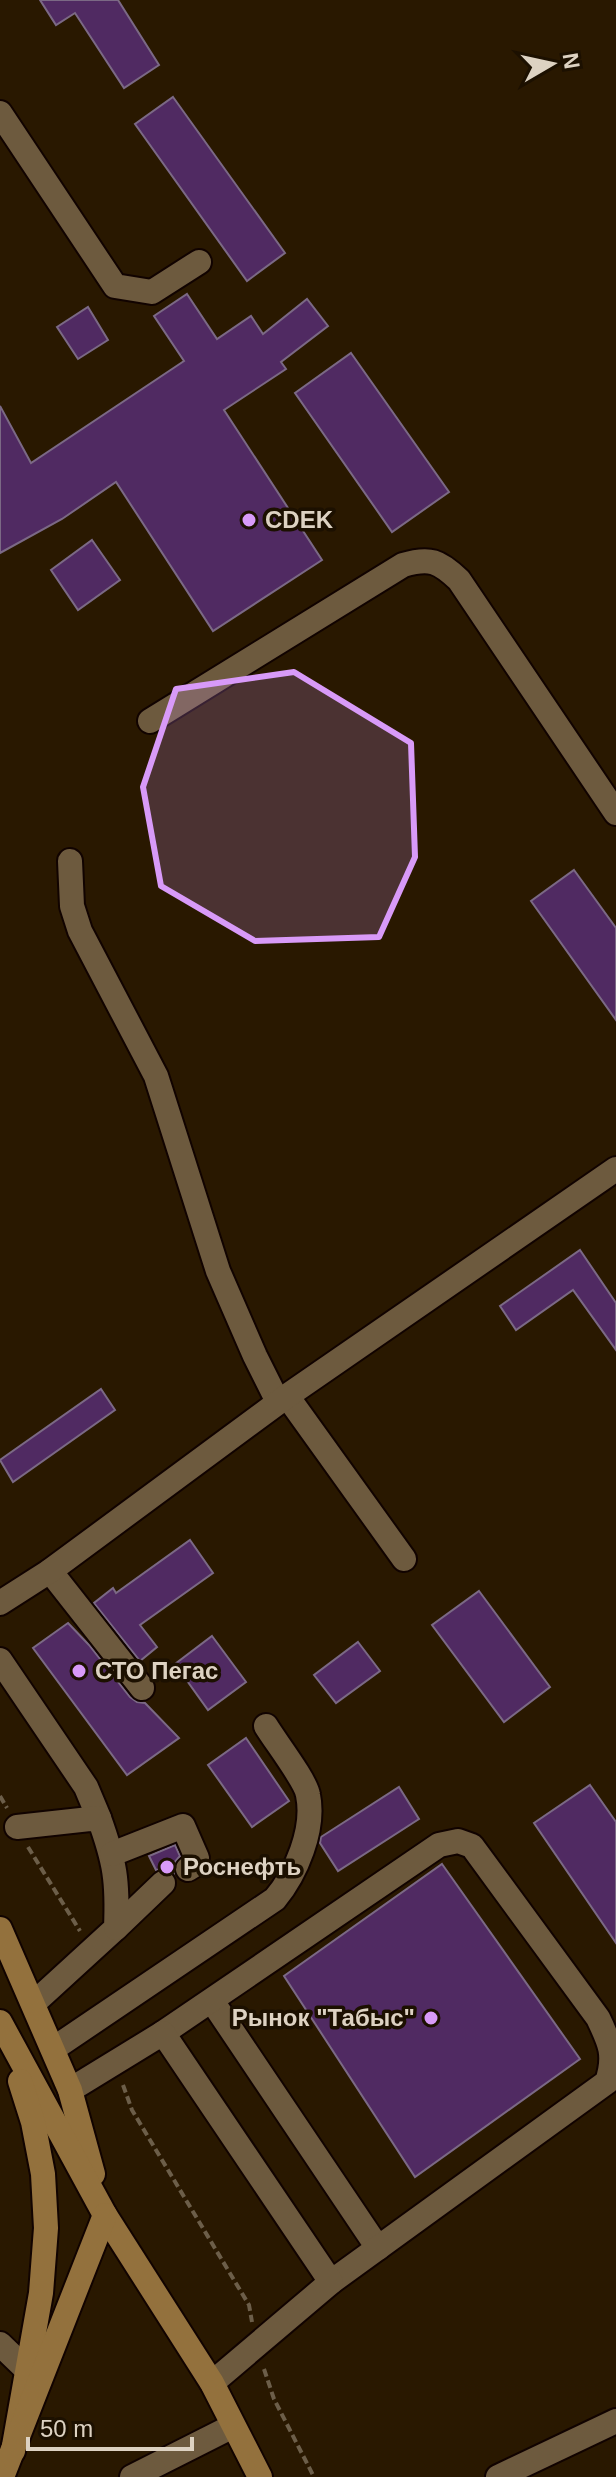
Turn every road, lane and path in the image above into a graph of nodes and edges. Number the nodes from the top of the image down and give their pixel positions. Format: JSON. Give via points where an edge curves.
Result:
{"nodes":[{"id":1,"x":0,"y":113,"type":"edge"},
{"id":2,"x":199,"y":262,"type":"dead end"},
{"id":3,"x":150,"y":721,"type":"dead end"},
{"id":4,"x":616,"y":813,"type":"edge"},
{"id":5,"x":70,"y":861,"type":"dead end"},
{"id":6,"x":616,"y":1169,"type":"edge"},
{"id":7,"x":282,"y":1399,"type":"junction"},
{"id":8,"x":404,"y":1559,"type":"dead end"},
{"id":9,"x":50,"y":1571,"type":"junction"},
{"id":10,"x":0,"y":1603,"type":"edge"},
{"id":11,"x":0,"y":1660,"type":"edge"},
{"id":12,"x":142,"y":1688,"type":"dead end"},
{"id":13,"x":266,"y":1726,"type":"dead end"},
{"id":14,"x":0,"y":1796,"type":"edge"},
{"id":15,"x":99,"y":1818,"type":"junction"},
{"id":16,"x":17,"y":1827,"type":"junction"},
{"id":17,"x":112,"y":1854,"type":"junction"},
{"id":18,"x":188,"y":1869,"type":"dead end"},
{"id":19,"x":163,"y":1883,"type":"dead end"},
{"id":20,"x":116,"y":1928,"type":"junction"},
{"id":21,"x":0,"y":1929,"type":"edge"},
{"id":22,"x":91,"y":1950,"type":"junction"},
{"id":23,"x":212,"y":2001,"type":"junction"},
{"id":24,"x":34,"y":2003,"type":"junction"},
{"id":25,"x":607,"y":2012,"type":"edge"},
{"id":26,"x":2,"y":2026,"type":"edge"},
{"id":27,"x":163,"y":2033,"type":"junction"},
{"id":28,"x":53,"y":2049,"type":"junction"},
{"id":29,"x":114,"y":2063,"type":"junction"},
{"id":30,"x":70,"y":2090,"type":"junction"},
{"id":31,"x":105,"y":2215,"type":"junction"},
{"id":32,"x":378,"y":2248,"type":"junction"},
{"id":33,"x":331,"y":2282,"type":"junction"},
{"id":34,"x":0,"y":2344,"type":"edge"},
{"id":35,"x":256,"y":2345,"type":"junction"},
{"id":36,"x":26,"y":2369,"type":"junction"},
{"id":37,"x":212,"y":2383,"type":"junction"},
{"id":38,"x":616,"y":2421,"type":"edge"},
{"id":39,"x":233,"y":2426,"type":"junction"},
{"id":40,"x":13,"y":2451,"type":"junction"},
{"id":41,"x":2,"y":2477,"type":"edge"},
{"id":42,"x":132,"y":2477,"type":"edge"},
{"id":43,"x":260,"y":2477,"type":"edge"},
{"id":44,"x":314,"y":2477,"type":"edge"},
{"id":45,"x":498,"y":2477,"type":"edge"}],
"edges":[{"from":1,"to":2,"type":"street","via":[[115,286],[152,292]]},
{"from":3,"to":4,"type":"street","via":[[403,565],[422,560],[443,565],[459,580]]},
{"from":5,"to":7,"type":"street","via":[[72,906],[80,931],[156,1076],[218,1271],[255,1356]]},
{"from":6,"to":7,"type":"street"},
{"from":7,"to":8,"type":"street"},
{"from":7,"to":9,"type":"street"},
{"from":9,"to":10,"type":"street"},
{"from":9,"to":12,"type":"street"},
{"from":11,"to":15,"type":"street","via":[[86,1787]]},
{"from":13,"to":28,"type":"street","via":[[308,1794],[307,1831],[289,1882],[275,1899]]},
{"from":14,"to":16,"type":"path"},
{"from":15,"to":16,"type":"street"},
{"from":15,"to":17,"type":"street"},
{"from":16,"to":22,"type":"path"},
{"from":17,"to":18,"type":"street","via":[[183,1826],[197,1858]]},
{"from":17,"to":20,"type":"street","via":[[118,1884]]},
{"from":19,"to":20,"type":"street"},
{"from":20,"to":22,"type":"street"},
{"from":21,"to":24,"type":"main road"},
{"from":22,"to":24,"type":"street"},
{"from":23,"to":25,"type":"street","via":[[439,1845],[458,1841],[472,1846]]},
{"from":23,"to":27,"type":"street"},
{"from":23,"to":32,"type":"street"},
{"from":24,"to":28,"type":"main road"},
{"from":25,"to":32,"type":"street","via":[[614,2064],[607,2082]]},
{"from":26,"to":31,"type":"main road"},
{"from":26,"to":36,"type":"main road","via":[[33,2122],[43,2174],[41,2293]]},
{"from":27,"to":29,"type":"street"},
{"from":27,"to":33,"type":"street"},
{"from":28,"to":30,"type":"main road"},
{"from":29,"to":30,"type":"street"},
{"from":29,"to":35,"type":"path","via":[[132,2110],[249,2305]]},
{"from":30,"to":31,"type":"main road"},
{"from":31,"to":37,"type":"main road"},
{"from":31,"to":40,"type":"main road"},
{"from":32,"to":33,"type":"street"},
{"from":33,"to":35,"type":"street"},
{"from":34,"to":36,"type":"street"},
{"from":35,"to":37,"type":"street"},
{"from":35,"to":44,"type":"path","via":[[274,2399]]},
{"from":36,"to":40,"type":"main road"},
{"from":37,"to":39,"type":"main road"},
{"from":38,"to":45,"type":"street"},
{"from":39,"to":42,"type":"street"},
{"from":39,"to":43,"type":"main road"},
{"from":40,"to":41,"type":"main road"}]}
